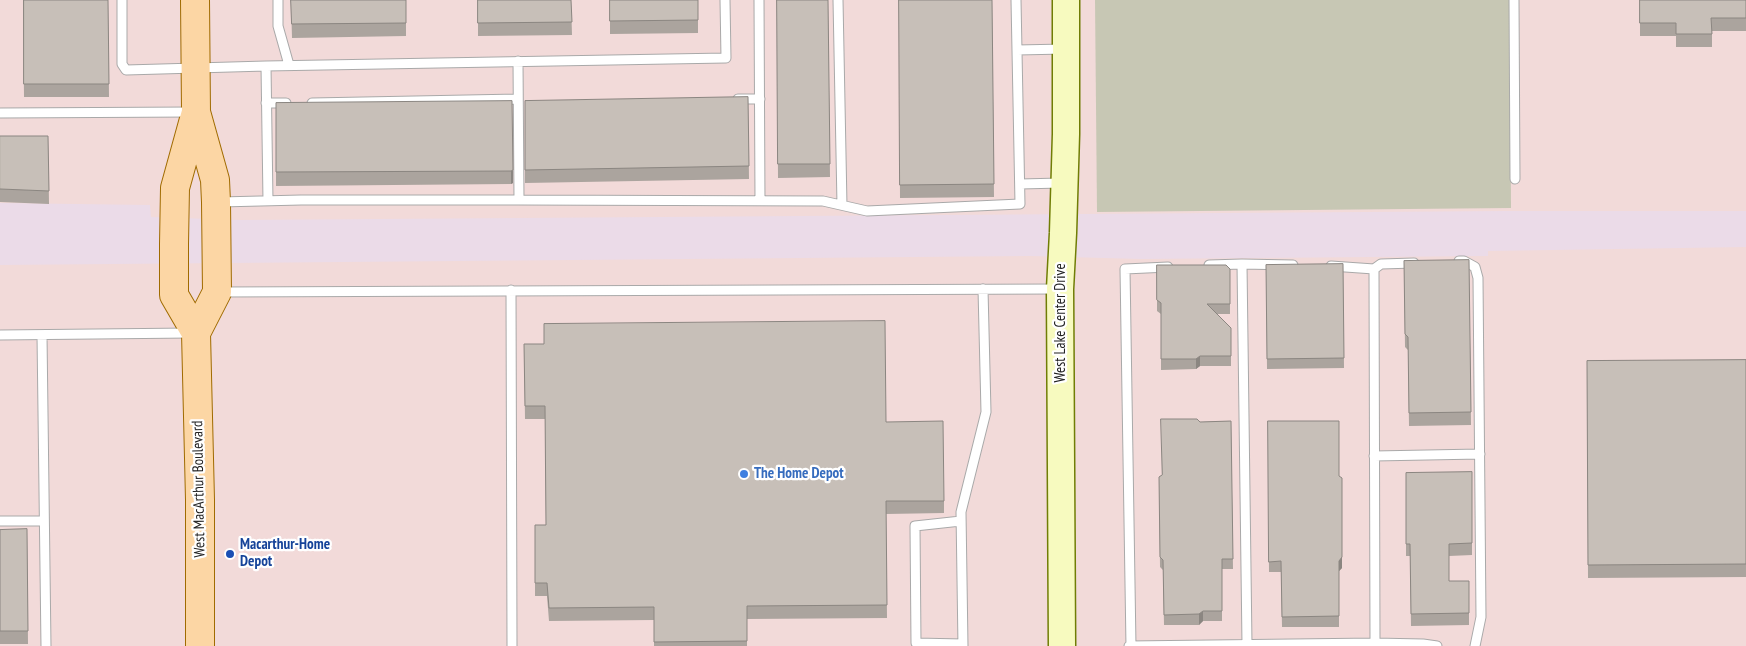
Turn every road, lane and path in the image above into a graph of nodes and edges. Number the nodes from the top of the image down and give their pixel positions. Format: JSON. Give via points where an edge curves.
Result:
{"nodes":[{"id":1,"x":122,"y":0,"type":"edge"},
{"id":2,"x":195,"y":0,"type":"edge"},
{"id":3,"x":278,"y":0,"type":"edge"},
{"id":4,"x":725,"y":0,"type":"edge"},
{"id":5,"x":759,"y":0,"type":"edge"},
{"id":6,"x":838,"y":0,"type":"edge"},
{"id":7,"x":1016,"y":0,"type":"edge"},
{"id":8,"x":1066,"y":0,"type":"edge"},
{"id":9,"x":1514,"y":0,"type":"edge"},
{"id":10,"x":1066,"y":49,"type":"junction"},
{"id":11,"x":1017,"y":50,"type":"junction"},
{"id":12,"x":518,"y":61,"type":"junction"},
{"id":13,"x":289,"y":65,"type":"junction"},
{"id":14,"x":266,"y":66,"type":"junction"},
{"id":15,"x":194,"y":68,"type":"junction"},
{"id":16,"x":760,"y":98,"type":"junction"},
{"id":17,"x":731,"y":99,"type":"edge"},
{"id":18,"x":518,"y":101,"type":"junction"},
{"id":19,"x":266,"y":103,"type":"junction"},
{"id":20,"x":528,"y":103,"type":"edge"},
{"id":21,"x":196,"y":112,"type":"junction"},
{"id":22,"x":0,"y":114,"type":"edge"},
{"id":23,"x":1515,"y":180,"type":"dead end"},
{"id":24,"x":1064,"y":183,"type":"junction"},
{"id":25,"x":1020,"y":184,"type":"junction"},
{"id":26,"x":518,"y":200,"type":"junction"},
{"id":27,"x":268,"y":201,"type":"junction"},
{"id":28,"x":760,"y":201,"type":"junction"},
{"id":29,"x":216,"y":202,"type":"junction"},
{"id":30,"x":842,"y":205,"type":"junction"},
{"id":31,"x":1427,"y":262,"type":"edge"},
{"id":32,"x":1445,"y":262,"type":"edge"},
{"id":33,"x":1242,"y":264,"type":"junction"},
{"id":34,"x":1298,"y":265,"type":"edge"},
{"id":35,"x":1203,"y":266,"type":"edge"},
{"id":36,"x":1326,"y":266,"type":"edge"},
{"id":37,"x":1174,"y":267,"type":"edge"},
{"id":38,"x":1374,"y":269,"type":"junction"},
{"id":39,"x":984,"y":289,"type":"junction"},
{"id":40,"x":1060,"y":289,"type":"junction"},
{"id":41,"x":510,"y":290,"type":"junction"},
{"id":42,"x":217,"y":292,"type":"junction"},
{"id":43,"x":196,"y":333,"type":"junction"},
{"id":44,"x":0,"y":335,"type":"edge"},
{"id":45,"x":42,"y":335,"type":"junction"},
{"id":46,"x":1480,"y":454,"type":"junction"},
{"id":47,"x":1374,"y":456,"type":"junction"},
{"id":48,"x":0,"y":521,"type":"edge"},
{"id":49,"x":44,"y":521,"type":"junction"},
{"id":50,"x":961,"y":521,"type":"junction"},
{"id":51,"x":1375,"y":643,"type":"junction"},
{"id":52,"x":963,"y":645,"type":"edge"},
{"id":53,"x":1247,"y":645,"type":"junction"},
{"id":54,"x":46,"y":646,"type":"edge"},
{"id":55,"x":200,"y":646,"type":"edge"},
{"id":56,"x":512,"y":646,"type":"edge"},
{"id":57,"x":1062,"y":646,"type":"edge"},
{"id":58,"x":1130,"y":646,"type":"edge"},
{"id":59,"x":1436,"y":646,"type":"edge"},
{"id":60,"x":1475,"y":646,"type":"edge"}],
"edges":[{"from":1,"to":15,"type":"lane","via":[[122,64],[126,70]]},
{"from":2,"to":15,"type":"main road","name":"West MacArthur Boulevard"},
{"from":3,"to":13,"type":"lane","via":[[278,26]]},
{"from":4,"to":12,"type":"lane","via":[[726,58]]},
{"from":5,"to":16,"type":"lane"},
{"from":6,"to":30,"type":"lane"},
{"from":7,"to":11,"type":"lane"},
{"from":8,"to":10,"type":"street","name":"West Lake Center Drive"},
{"from":9,"to":23,"type":"lane"},
{"from":10,"to":11,"type":"lane"},
{"from":10,"to":24,"type":"street","name":"West Lake Center Drive"},
{"from":11,"to":25,"type":"lane"},
{"from":12,"to":13,"type":"lane"},
{"from":12,"to":18,"type":"lane"},
{"from":13,"to":14,"type":"lane"},
{"from":14,"to":15,"type":"lane"},
{"from":14,"to":19,"type":"lane"},
{"from":15,"to":21,"type":"main road","name":"West MacArthur Boulevard"},
{"from":16,"to":17,"type":"lane"},
{"from":16,"to":28,"type":"lane"},
{"from":18,"to":19,"type":"lane"},
{"from":18,"to":20,"type":"lane"},
{"from":18,"to":26,"type":"lane"},
{"from":19,"to":27,"type":"lane"},
{"from":21,"to":22,"type":"lane"},
{"from":21,"to":29,"type":"main road","name":"West MacArthur Boulevard","via":[[215,180]]},
{"from":21,"to":43,"type":"main road","name":"West MacArthur Boulevard","via":[[174,188],[174,295]]},
{"from":24,"to":25,"type":"lane"},
{"from":24,"to":40,"type":"street","name":"West Lake Center Drive"},
{"from":25,"to":30,"type":"lane","via":[[1020,204],[868,211]]},
{"from":26,"to":27,"type":"lane"},
{"from":26,"to":28,"type":"lane"},
{"from":27,"to":29,"type":"lane"},
{"from":28,"to":30,"type":"lane","via":[[823,201]]},
{"from":29,"to":42,"type":"main road","name":"West MacArthur Boulevard"},
{"from":31,"to":38,"type":"lane","via":[[1381,264]]},
{"from":32,"to":46,"type":"lane","via":[[1464,261],[1475,267],[1478,278]]},
{"from":33,"to":34,"type":"lane"},
{"from":33,"to":35,"type":"lane"},
{"from":33,"to":53,"type":"lane"},
{"from":36,"to":38,"type":"lane"},
{"from":37,"to":58,"type":"lane","via":[[1125,269]]},
{"from":38,"to":47,"type":"lane"},
{"from":39,"to":40,"type":"lane"},
{"from":39,"to":41,"type":"lane"},
{"from":39,"to":50,"type":"lane","via":[[986,412]]},
{"from":40,"to":57,"type":"street","name":"West Lake Center Drive"},
{"from":41,"to":42,"type":"lane"},
{"from":41,"to":56,"type":"lane"},
{"from":42,"to":43,"type":"main road","name":"West MacArthur Boulevard"},
{"from":43,"to":45,"type":"lane"},
{"from":43,"to":55,"type":"main road","name":"West MacArthur Boulevard"},
{"from":44,"to":45,"type":"lane"},
{"from":45,"to":49,"type":"lane"},
{"from":46,"to":47,"type":"lane"},
{"from":46,"to":60,"type":"lane","via":[[1481,617]]},
{"from":47,"to":51,"type":"lane"},
{"from":48,"to":49,"type":"lane"},
{"from":49,"to":54,"type":"lane"},
{"from":50,"to":52,"type":"lane"},
{"from":50,"to":52,"type":"lane","via":[[915,526],[916,643]]},
{"from":51,"to":53,"type":"lane"},
{"from":51,"to":59,"type":"lane"},
{"from":53,"to":58,"type":"lane"}]}
